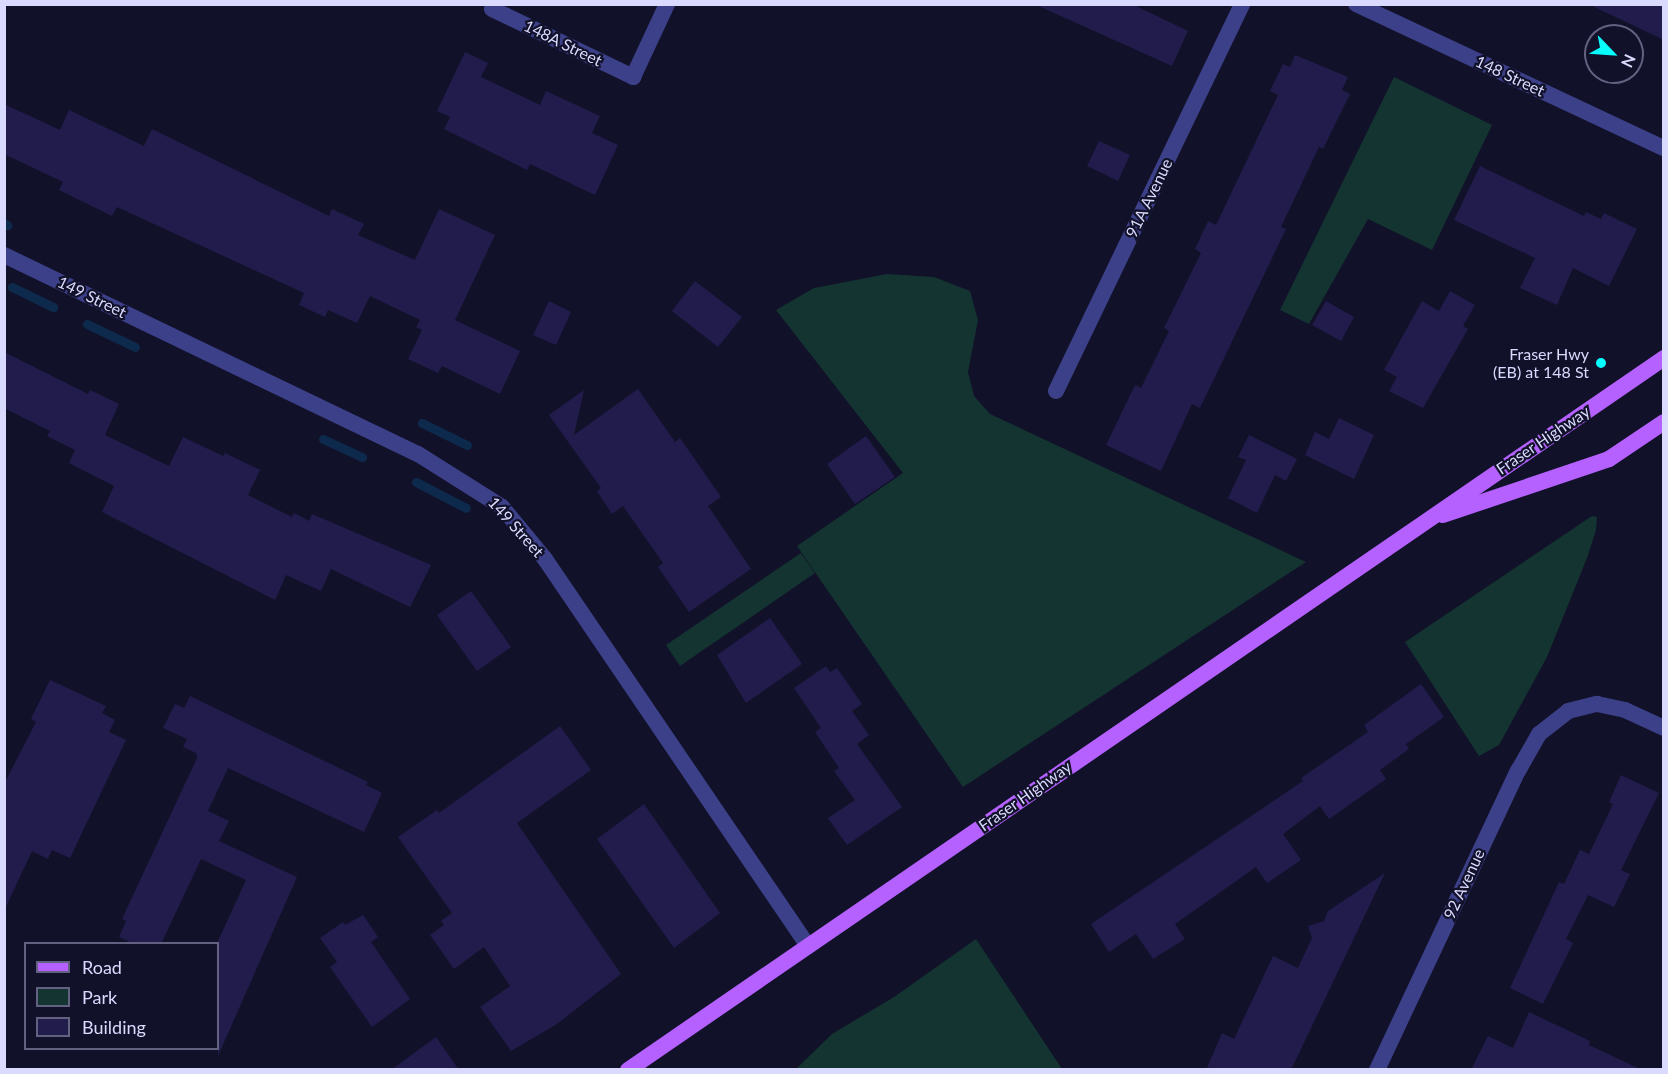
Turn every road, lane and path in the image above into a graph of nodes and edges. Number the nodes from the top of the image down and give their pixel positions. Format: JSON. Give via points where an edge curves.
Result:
{"nodes":[{"id":1,"x":667,"y":4,"type":"edge"},
{"id":2,"x":1242,"y":4,"type":"edge"},
{"id":3,"x":1356,"y":4,"type":"edge"},
{"id":4,"x":492,"y":9,"type":"dead end"},
{"id":5,"x":1664,"y":148,"type":"edge"},
{"id":6,"x":4,"y":255,"type":"edge"},
{"id":7,"x":1664,"y":358,"type":"edge"},
{"id":8,"x":1056,"y":391,"type":"dead end"},
{"id":9,"x":1664,"y":422,"type":"edge"},
{"id":10,"x":1422,"y":522,"type":"junction"},
{"id":11,"x":1664,"y":728,"type":"edge"},
{"id":12,"x":808,"y":946,"type":"junction"},
{"id":13,"x":628,"y":1070,"type":"edge"},
{"id":14,"x":1377,"y":1070,"type":"edge"}],
"edges":[{"from":1,"to":4,"type":"street","name":"148A Street","via":[[633,77]]},
{"from":2,"to":8,"type":"street","name":"91A Avenue"},
{"from":3,"to":5,"type":"street","name":"148 Street"},
{"from":6,"to":12,"type":"street","name":"149 Street","via":[[418,454],[494,500],[546,559]]},
{"from":7,"to":10,"type":"main road","name":"Fraser Highway"},
{"from":9,"to":10,"type":"main road","name":"Fraser Highway","via":[[1609,459]]},
{"from":10,"to":12,"type":"main road","name":"Fraser Highway"},
{"from":11,"to":14,"type":"street","name":"92 Avenue","via":[[1625,710],[1597,704],[1568,711],[1539,734]]},
{"from":12,"to":13,"type":"main road","name":"Fraser Highway"}]}
